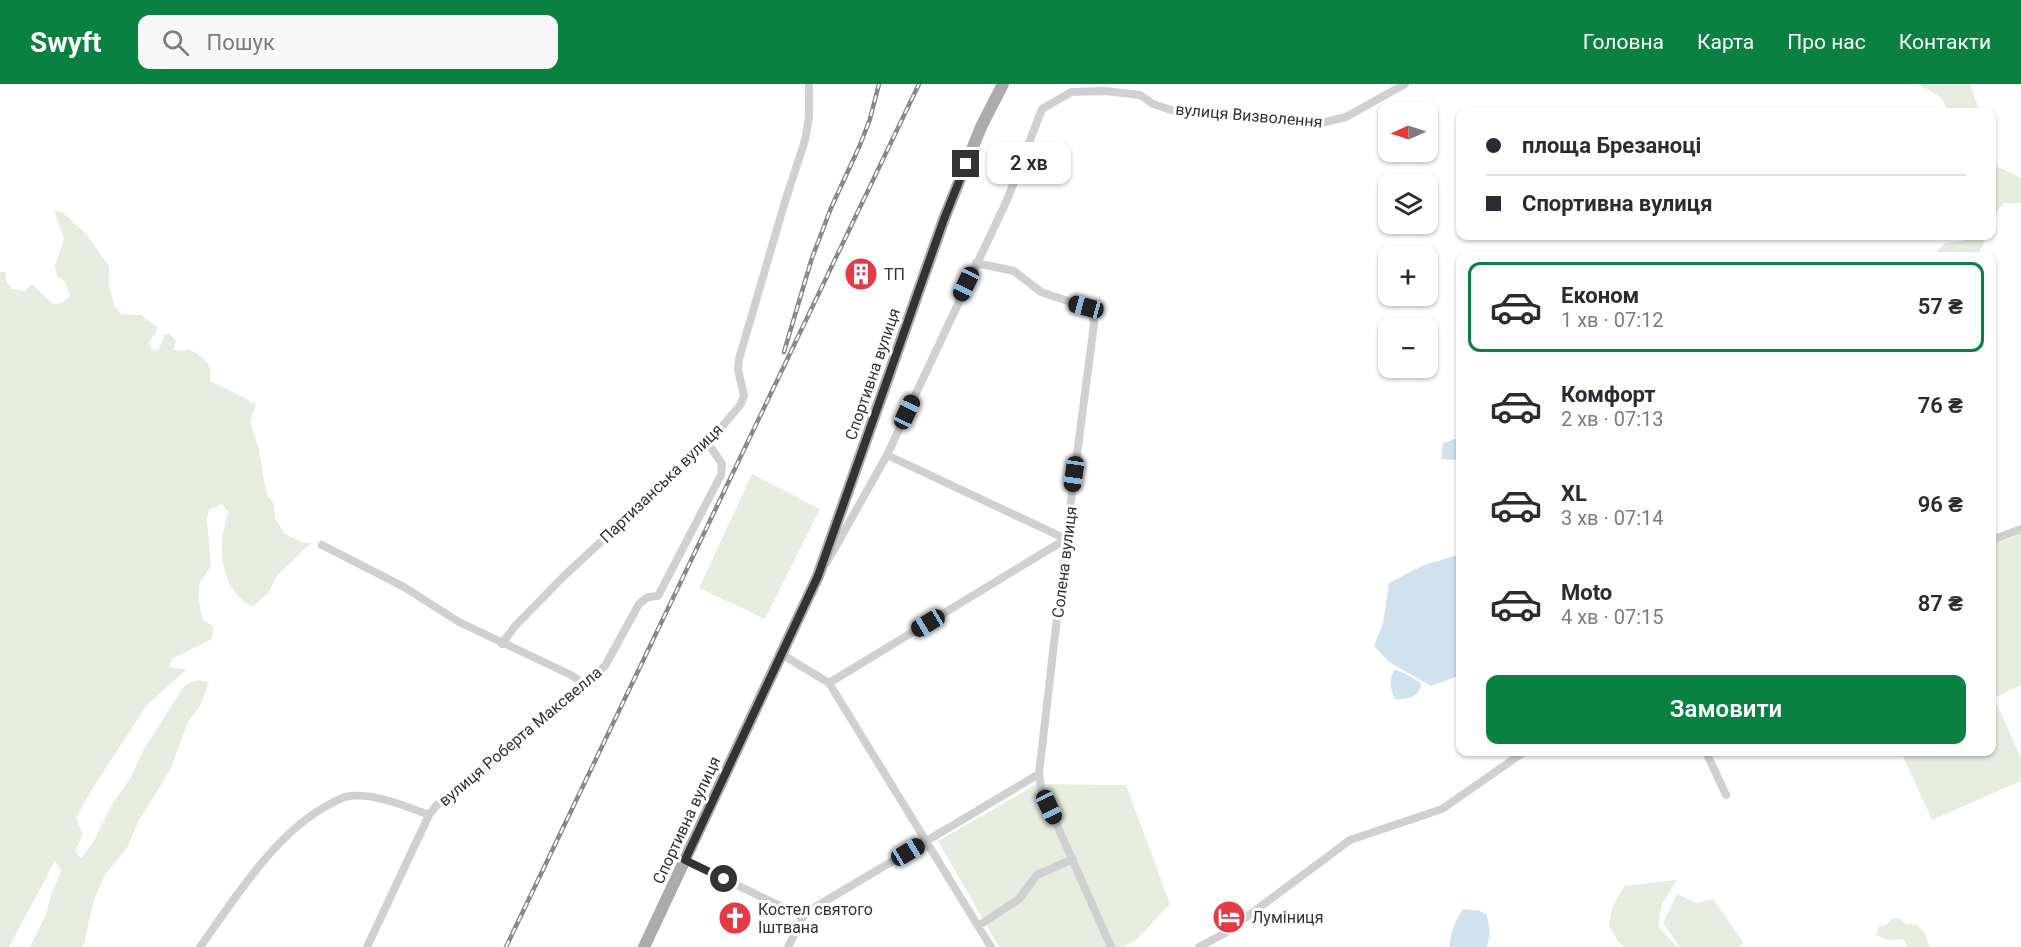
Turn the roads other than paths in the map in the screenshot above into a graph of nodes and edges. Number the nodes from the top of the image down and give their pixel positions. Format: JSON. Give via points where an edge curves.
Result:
{"nodes":[{"id":1,"x":1003,"y":84,"type":"edge"},
{"id":2,"x":1405,"y":84,"type":"edge"},
{"id":3,"x":809,"y":85,"type":"edge"},
{"id":4,"x":1054,"y":102,"type":"joint"},
{"id":5,"x":976,"y":263,"type":"junction"},
{"id":6,"x":708,"y":443,"type":"junction"},
{"id":7,"x":887,"y":455,"type":"junction"},
{"id":8,"x":2021,"y":529,"type":"edge"},
{"id":9,"x":1996,"y":538,"type":"edge"},
{"id":10,"x":1066,"y":539,"type":"junction"},
{"id":11,"x":322,"y":545,"type":"dead end"},
{"id":12,"x":818,"y":576,"type":"junction"},
{"id":13,"x":502,"y":644,"type":"junction"},
{"id":14,"x":783,"y":655,"type":"junction"},
{"id":15,"x":829,"y":683,"type":"junction"},
{"id":16,"x":584,"y":684,"type":"junction"},
{"id":17,"x":1518,"y":756,"type":"edge"},
{"id":18,"x":1708,"y":756,"type":"edge"},
{"id":19,"x":1039,"y":774,"type":"junction"},
{"id":20,"x":1726,"y":795,"type":"dead end"},
{"id":21,"x":429,"y":815,"type":"junction"},
{"id":22,"x":927,"y":841,"type":"junction"},
{"id":23,"x":1073,"y":859,"type":"junction"},
{"id":24,"x":685,"y":860,"type":"junction"},
{"id":25,"x":803,"y":917,"type":"junction"},
{"id":26,"x":978,"y":926,"type":"junction"},
{"id":27,"x":200,"y":947,"type":"edge"},
{"id":28,"x":367,"y":947,"type":"edge"},
{"id":29,"x":644,"y":947,"type":"edge"},
{"id":30,"x":788,"y":947,"type":"edge"},
{"id":31,"x":991,"y":947,"type":"edge"},
{"id":32,"x":1111,"y":947,"type":"edge"},
{"id":33,"x":1199,"y":947,"type":"edge"}],
"edges":[{"from":1,"to":12,"type":"main road","name":"Спортивна вулиця","via":[[944,219]]},
{"from":2,"to":4,"type":"street","name":"вулиця Визволення","via":[[1346,117],[1321,123],[1171,110],[1140,95],[1105,90],[1071,92]]},
{"from":3,"to":6,"type":"street","name":"Партизанська вулиця","via":[[805,140],[739,359],[744,395]]},
{"from":4,"to":5,"type":"street","name":"Спортивна вулиця","via":[[1042,109],[1007,200]]},
{"from":5,"to":7,"type":"street","name":"Спортивна вулиця"},
{"from":5,"to":10,"type":"street","name":"Солена вулиця","via":[[1014,271],[1041,292],[1086,307],[1093,314]]},
{"from":6,"to":13,"type":"street","name":"Партизанська вулиця","via":[[565,575]]},
{"from":6,"to":16,"type":"street","name":"вулиця Роберта Максвелла","via":[[722,464],[721,475],[658,596],[639,604],[605,666]]},
{"from":7,"to":10,"type":"street"},
{"from":7,"to":12,"type":"street","name":"Спортивна вулиця"},
{"from":8,"to":9,"type":"street"},
{"from":10,"to":15,"type":"street"},
{"from":10,"to":19,"type":"street","name":"Солена вулиця"},
{"from":11,"to":13,"type":"street"},
{"from":12,"to":14,"type":"main road","name":"Спортивна вулиця"},
{"from":13,"to":16,"type":"street"},
{"from":14,"to":15,"type":"street"},
{"from":14,"to":24,"type":"main road","name":"Спортивна вулиця"},
{"from":15,"to":22,"type":"street"},
{"from":16,"to":21,"type":"street","name":"вулиця Роберта Максвелла"},
{"from":17,"to":33,"type":"street","via":[[1442,809],[1350,840],[1225,933]]},
{"from":18,"to":20,"type":"street"},
{"from":19,"to":22,"type":"street"},
{"from":19,"to":23,"type":"street","via":[[1041,789]]},
{"from":21,"to":27,"type":"street","via":[[375,797],[345,797],[315,812],[282,841]]},
{"from":21,"to":28,"type":"street","name":"вулиця Роберта Максвелла"},
{"from":22,"to":25,"type":"street"},
{"from":22,"to":26,"type":"street"},
{"from":23,"to":26,"type":"street","via":[[1037,875],[1019,899]]},
{"from":23,"to":32,"type":"street"},
{"from":24,"to":25,"type":"street"},
{"from":24,"to":29,"type":"main road","name":"Спортивна вулиця"},
{"from":25,"to":30,"type":"street"},
{"from":26,"to":31,"type":"street"}]}
